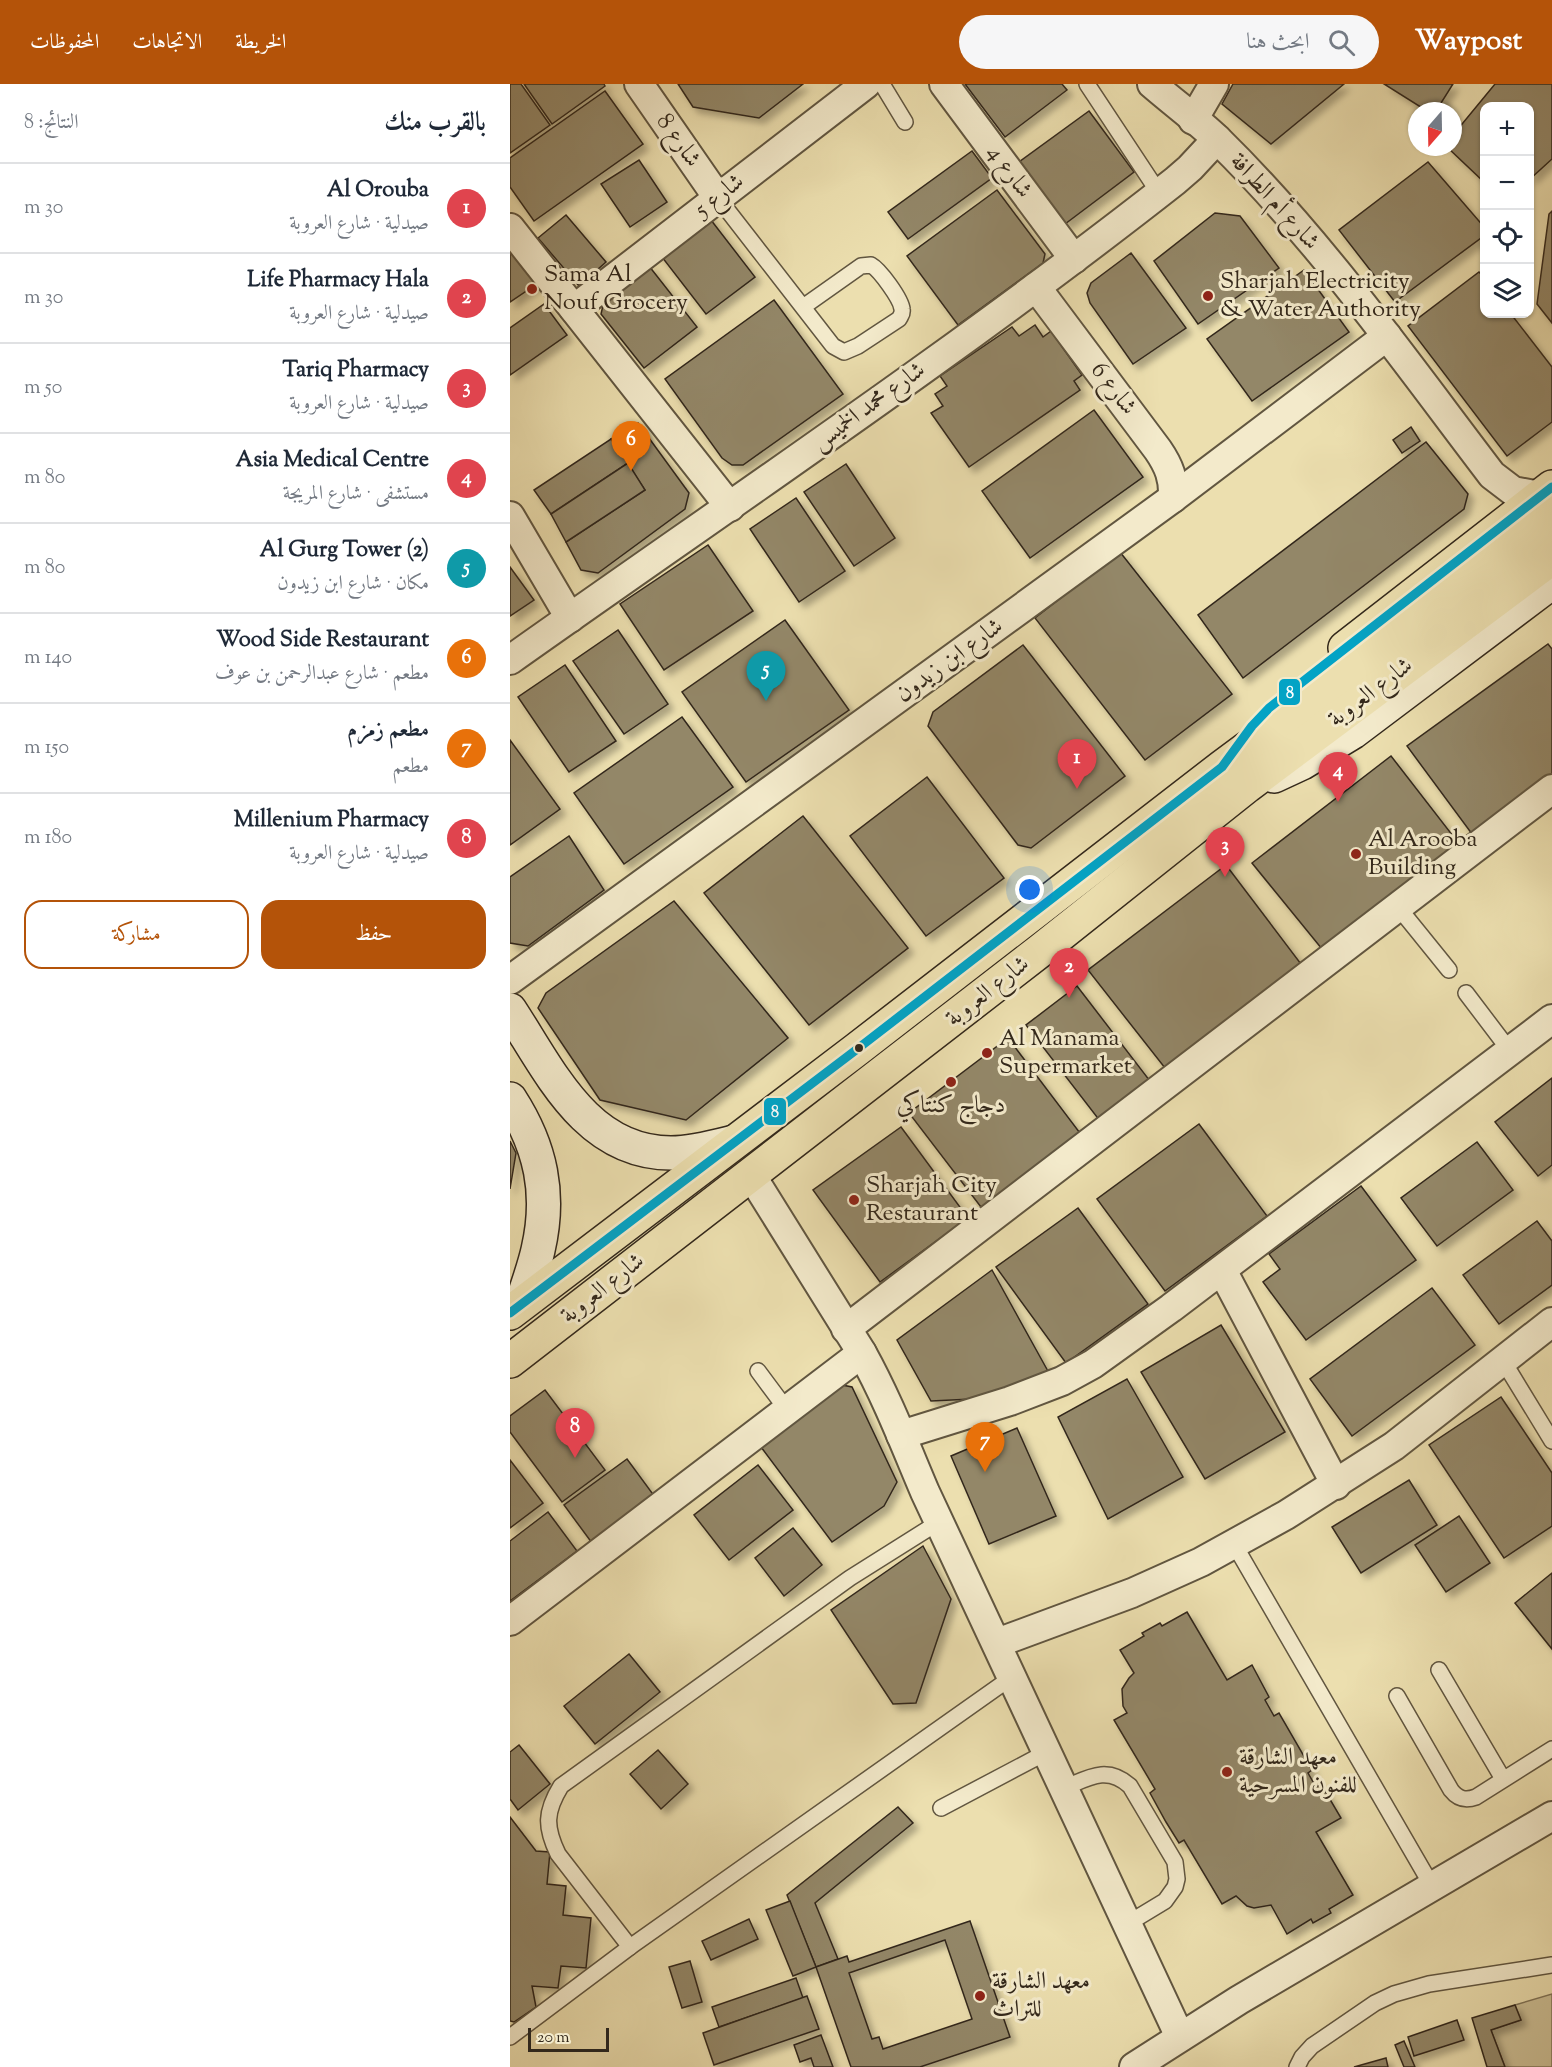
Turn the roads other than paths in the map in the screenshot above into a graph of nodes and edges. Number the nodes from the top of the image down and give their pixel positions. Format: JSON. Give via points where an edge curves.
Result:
{"nodes":[{"id":1,"x":639,"y":84,"type":"edge"},
{"id":2,"x":866,"y":84,"type":"edge"},
{"id":3,"x":882,"y":84,"type":"edge"},
{"id":4,"x":944,"y":84,"type":"edge"},
{"id":5,"x":1087,"y":84,"type":"edge"},
{"id":6,"x":1152,"y":84,"type":"edge"},
{"id":7,"x":1214,"y":84,"type":"edge"},
{"id":8,"x":1193,"y":120,"type":"junction"},
{"id":9,"x":905,"y":122,"type":"dead end"},
{"id":10,"x":1217,"y":139,"type":"junction"},
{"id":11,"x":1159,"y":193,"type":"junction"},
{"id":12,"x":718,"y":198,"type":"junction"},
{"id":13,"x":510,"y":228,"type":"edge"},
{"id":14,"x":1074,"y":259,"type":"junction"},
{"id":15,"x":1036,"y":287,"type":"junction"},
{"id":16,"x":803,"y":307,"type":"junction"},
{"id":17,"x":574,"y":309,"type":"junction"},
{"id":18,"x":1387,"y":336,"type":"junction"},
{"id":19,"x":1491,"y":475,"type":"junction"},
{"id":20,"x":1173,"y":498,"type":"junction"},
{"id":21,"x":1548,"y":502,"type":"edge"},
{"id":22,"x":730,"y":507,"type":"junction"},
{"id":23,"x":510,"y":516,"type":"edge"},
{"id":24,"x":1495,"y":531,"type":"junction"},
{"id":25,"x":1552,"y":558,"type":"edge"},
{"id":26,"x":1552,"y":582,"type":"edge"},
{"id":27,"x":570,"y":618,"type":"junction"},
{"id":28,"x":510,"y":660,"type":"edge"},
{"id":29,"x":1235,"y":777,"type":"junction"},
{"id":30,"x":1552,"y":789,"type":"edge"},
{"id":31,"x":1398,"y":907,"type":"junction"},
{"id":32,"x":1449,"y":970,"type":"dead end"},
{"id":33,"x":510,"y":980,"type":"edge"},
{"id":34,"x":1466,"y":993,"type":"dead end"},
{"id":35,"x":510,"y":1010,"type":"edge"},
{"id":36,"x":1552,"y":1019,"type":"edge"},
{"id":37,"x":1510,"y":1051,"type":"junction"},
{"id":38,"x":510,"y":1099,"type":"edge"},
{"id":39,"x":734,"y":1142,"type":"junction"},
{"id":40,"x":751,"y":1174,"type":"junction"},
{"id":41,"x":1222,"y":1270,"type":"junction"},
{"id":42,"x":516,"y":1308,"type":"edge"},
{"id":43,"x":1552,"y":1322,"type":"edge"},
{"id":44,"x":846,"y":1329,"type":"junction"},
{"id":45,"x":862,"y":1353,"type":"junction"},
{"id":46,"x":1502,"y":1359,"type":"junction"},
{"id":47,"x":510,"y":1361,"type":"edge"},
{"id":48,"x":758,"y":1371,"type":"dead end"},
{"id":49,"x":787,"y":1410,"type":"junction"},
{"id":50,"x":901,"y":1435,"type":"junction"},
{"id":51,"x":1552,"y":1441,"type":"edge"},
{"id":52,"x":1336,"y":1485,"type":"junction"},
{"id":53,"x":939,"y":1522,"type":"junction"},
{"id":54,"x":1234,"y":1544,"type":"junction"},
{"id":55,"x":510,"y":1621,"type":"edge"},
{"id":56,"x":997,"y":1643,"type":"junction"},
{"id":57,"x":1439,"y":1670,"type":"dead end"},
{"id":58,"x":1012,"y":1677,"type":"junction"},
{"id":59,"x":1397,"y":1696,"type":"dead end"},
{"id":60,"x":1552,"y":1749,"type":"edge"},
{"id":61,"x":1047,"y":1752,"type":"junction"},
{"id":62,"x":1503,"y":1779,"type":"junction"},
{"id":63,"x":1064,"y":1788,"type":"junction"},
{"id":64,"x":941,"y":1808,"type":"dead end"},
{"id":65,"x":1552,"y":1816,"type":"edge"},
{"id":66,"x":1432,"y":1886,"type":"junction"},
{"id":67,"x":1127,"y":1924,"type":"junction"},
{"id":68,"x":630,"y":1947,"type":"junction"},
{"id":69,"x":1552,"y":1965,"type":"edge"},
{"id":70,"x":510,"y":2037,"type":"edge"},
{"id":71,"x":1179,"y":2037,"type":"junction"},
{"id":72,"x":1134,"y":2067,"type":"edge"},
{"id":73,"x":1297,"y":2067,"type":"edge"}],
"edges":[{"from":1,"to":12,"type":"street","name":"شارع 8"},
{"from":2,"to":12,"type":"street","name":"شارع 5"},
{"from":3,"to":9,"type":"lane"},
{"from":4,"to":14,"type":"street","name":"شارع 4"},
{"from":5,"to":11,"type":"lane"},
{"from":6,"to":8,"type":"street","name":"شارع أم الطرافة"},
{"from":7,"to":8,"type":"street"},
{"from":8,"to":10,"type":"street","name":"شارع أم الطرافة"},
{"from":10,"to":11,"type":"street","name":"شارع محمد الخميس"},
{"from":10,"to":18,"type":"street","name":"شارع أم الطرافة","via":[[1296,224]]},
{"from":11,"to":14,"type":"street","name":"شارع محمد الخميس"},
{"from":12,"to":16,"type":"lane"},
{"from":12,"to":17,"type":"street","name":"شارع 5"},
{"from":13,"to":17,"type":"street"},
{"from":14,"to":15,"type":"street","name":"شارع محمد الخميس"},
{"from":15,"to":20,"type":"street","name":"شارع 6","via":[[1162,456],[1171,473]]},
{"from":15,"to":22,"type":"street","name":"شارع محمد الخميس"},
{"from":16,"to":16,"type":"lane","via":[[833,346],[844,352],[902,314],[900,304],[872,265],[861,266]]},
{"from":17,"to":22,"type":"street"},
{"from":18,"to":19,"type":"street","name":"شارع أم الطرافة"},
{"from":18,"to":20,"type":"street","name":"شارع ابن زيدون"},
{"from":19,"to":21,"type":"street","name":"شارع أم الطرافة","via":[[1513,491]]},
{"from":19,"to":24,"type":"street","name":"شارع أم الطرافة"},
{"from":20,"to":33,"type":"street","name":"شارع ابن زيدون"},
{"from":21,"to":24,"type":"main road"},
{"from":21,"to":29,"type":"main road","name":"شارع العروبة"},
{"from":22,"to":27,"type":"street","name":"شارع محمد الخميس"},
{"from":23,"to":27,"type":"street"},
{"from":24,"to":29,"type":"main road","via":[[1269,708],[1252,726]]},
{"from":25,"to":29,"type":"main road","name":"شارع العروبة"},
{"from":26,"to":29,"type":"street","via":[[1353,732],[1302,763]]},
{"from":27,"to":28,"type":"street","name":"شارع محمد الخميس"},
{"from":29,"to":39,"type":"main road","name":"شارع العروبة"},
{"from":29,"to":40,"type":"main road","name":"شارع العروبة","via":[[1041,950]]},
{"from":30,"to":31,"type":"street"},
{"from":31,"to":32,"type":"lane"},
{"from":31,"to":44,"type":"street"},
{"from":34,"to":37,"type":"lane"},
{"from":35,"to":39,"type":"street","via":[[576,1109],[613,1138],[640,1149],[670,1153]]},
{"from":36,"to":37,"type":"street"},
{"from":37,"to":41,"type":"street"},
{"from":38,"to":42,"type":"street","via":[[531,1137],[543,1187],[543,1229],[538,1253]]},
{"from":39,"to":42,"type":"main road","name":"شارع العروبة"},
{"from":40,"to":44,"type":"street"},
{"from":40,"to":47,"type":"main road","name":"شارع العروبة"},
{"from":41,"to":50,"type":"street","via":[[1119,1346],[1062,1381]]},
{"from":41,"to":52,"type":"street"},
{"from":43,"to":46,"type":"street"},
{"from":44,"to":45,"type":"street"},
{"from":45,"to":49,"type":"street"},
{"from":45,"to":50,"type":"street"},
{"from":46,"to":51,"type":"lane"},
{"from":46,"to":52,"type":"street","via":[[1394,1446]]},
{"from":48,"to":49,"type":"lane"},
{"from":49,"to":55,"type":"street"},
{"from":50,"to":53,"type":"street"},
{"from":52,"to":54,"type":"street"},
{"from":53,"to":56,"type":"street"},
{"from":53,"to":68,"type":"lane","via":[[849,1578],[561,1786],[551,1802],[550,1837],[558,1854]]},
{"from":54,"to":56,"type":"street","via":[[1132,1593]]},
{"from":54,"to":66,"type":"lane"},
{"from":56,"to":58,"type":"street"},
{"from":57,"to":62,"type":"lane"},
{"from":58,"to":61,"type":"street"},
{"from":58,"to":68,"type":"lane"},
{"from":59,"to":62,"type":"lane","via":[[1459,1798],[1471,1799]]},
{"from":60,"to":62,"type":"lane"},
{"from":61,"to":63,"type":"street"},
{"from":61,"to":64,"type":"lane"},
{"from":63,"to":67,"type":"street"},
{"from":63,"to":67,"type":"lane","via":[[1102,1774],[1124,1781],[1175,1862],[1177,1878],[1171,1895]]},
{"from":65,"to":66,"type":"street"},
{"from":66,"to":71,"type":"street"},
{"from":67,"to":71,"type":"street"},
{"from":68,"to":70,"type":"lane"},
{"from":69,"to":73,"type":"lane","via":[[1429,1984],[1394,1994],[1312,2046]]},
{"from":71,"to":72,"type":"street"}]}
